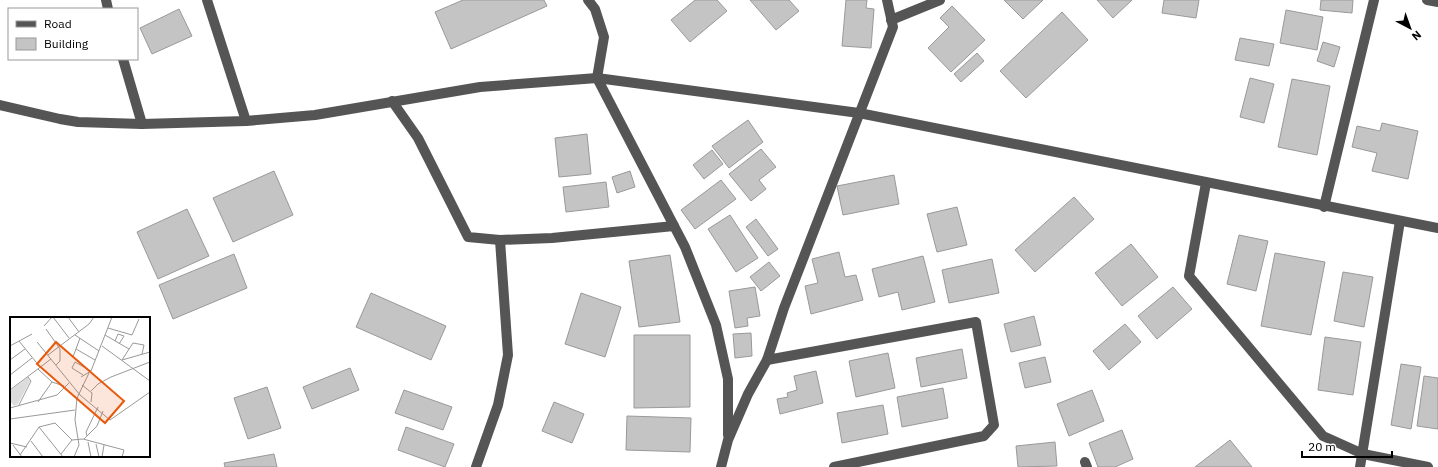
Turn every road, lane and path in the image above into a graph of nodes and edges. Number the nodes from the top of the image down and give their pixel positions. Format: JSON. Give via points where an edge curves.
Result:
{"nodes":[{"id":1,"x":207,"y":0,"type":"edge"},
{"id":2,"x":588,"y":0,"type":"edge"},
{"id":3,"x":887,"y":0,"type":"edge"},
{"id":4,"x":940,"y":0,"type":"edge"},
{"id":5,"x":1374,"y":0,"type":"edge"},
{"id":6,"x":1427,"y":0,"type":"edge"},
{"id":7,"x":1438,"y":2,"type":"edge"},
{"id":8,"x":891,"y":20,"type":"junction"},
{"id":9,"x":123,"y":60,"type":"edge"},
{"id":10,"x":597,"y":78,"type":"junction"},
{"id":11,"x":392,"y":101,"type":"junction"},
{"id":12,"x":0,"y":106,"type":"edge"},
{"id":13,"x":859,"y":113,"type":"junction"},
{"id":14,"x":246,"y":121,"type":"junction"},
{"id":15,"x":142,"y":124,"type":"junction"},
{"id":16,"x":1206,"y":183,"type":"junction"},
{"id":17,"x":1324,"y":206,"type":"junction"},
{"id":18,"x":1400,"y":221,"type":"junction"},
{"id":19,"x":674,"y":226,"type":"junction"},
{"id":20,"x":1438,"y":228,"type":"edge"},
{"id":21,"x":500,"y":240,"type":"junction"},
{"id":22,"x":767,"y":360,"type":"junction"},
{"id":23,"x":728,"y":440,"type":"junction"},
{"id":24,"x":1363,"y":454,"type":"junction"},
{"id":25,"x":476,"y":467,"type":"edge"},
{"id":26,"x":721,"y":467,"type":"edge"},
{"id":27,"x":834,"y":467,"type":"edge"},
{"id":28,"x":1360,"y":467,"type":"edge"},
{"id":29,"x":1428,"y":467,"type":"edge"}],
"edges":[{"from":1,"to":14,"type":"street"},
{"from":2,"to":10,"type":"street","via":[[595,8],[604,37]]},
{"from":3,"to":8,"type":"street"},
{"from":4,"to":8,"type":"street"},
{"from":5,"to":17,"type":"street"},
{"from":6,"to":7,"type":"street"},
{"from":8,"to":13,"type":"street","via":[[892,28]]},
{"from":9,"to":15,"type":"street"},
{"from":10,"to":11,"type":"street","via":[[480,87]]},
{"from":10,"to":13,"type":"street"},
{"from":10,"to":19,"type":"street"},
{"from":11,"to":14,"type":"street","via":[[315,115]]},
{"from":11,"to":21,"type":"street","via":[[418,138],[468,237]]},
{"from":12,"to":15,"type":"street","via":[[78,122]]},
{"from":13,"to":16,"type":"street"},
{"from":13,"to":22,"type":"street","via":[[784,308]]},
{"from":14,"to":15,"type":"street"},
{"from":16,"to":17,"type":"street"},
{"from":16,"to":24,"type":"street","via":[[1189,276],[1323,436]]},
{"from":17,"to":18,"type":"street"},
{"from":18,"to":20,"type":"street"},
{"from":18,"to":24,"type":"street"},
{"from":19,"to":21,"type":"street","via":[[552,238]]},
{"from":19,"to":23,"type":"street","via":[[716,325],[728,379]]},
{"from":21,"to":25,"type":"street","via":[[508,354],[498,405]]},
{"from":22,"to":23,"type":"street","via":[[748,394]]},
{"from":22,"to":27,"type":"street","via":[[976,322],[994,425],[984,436]]},
{"from":23,"to":26,"type":"street"},
{"from":24,"to":28,"type":"street"},
{"from":24,"to":29,"type":"street"}]}
